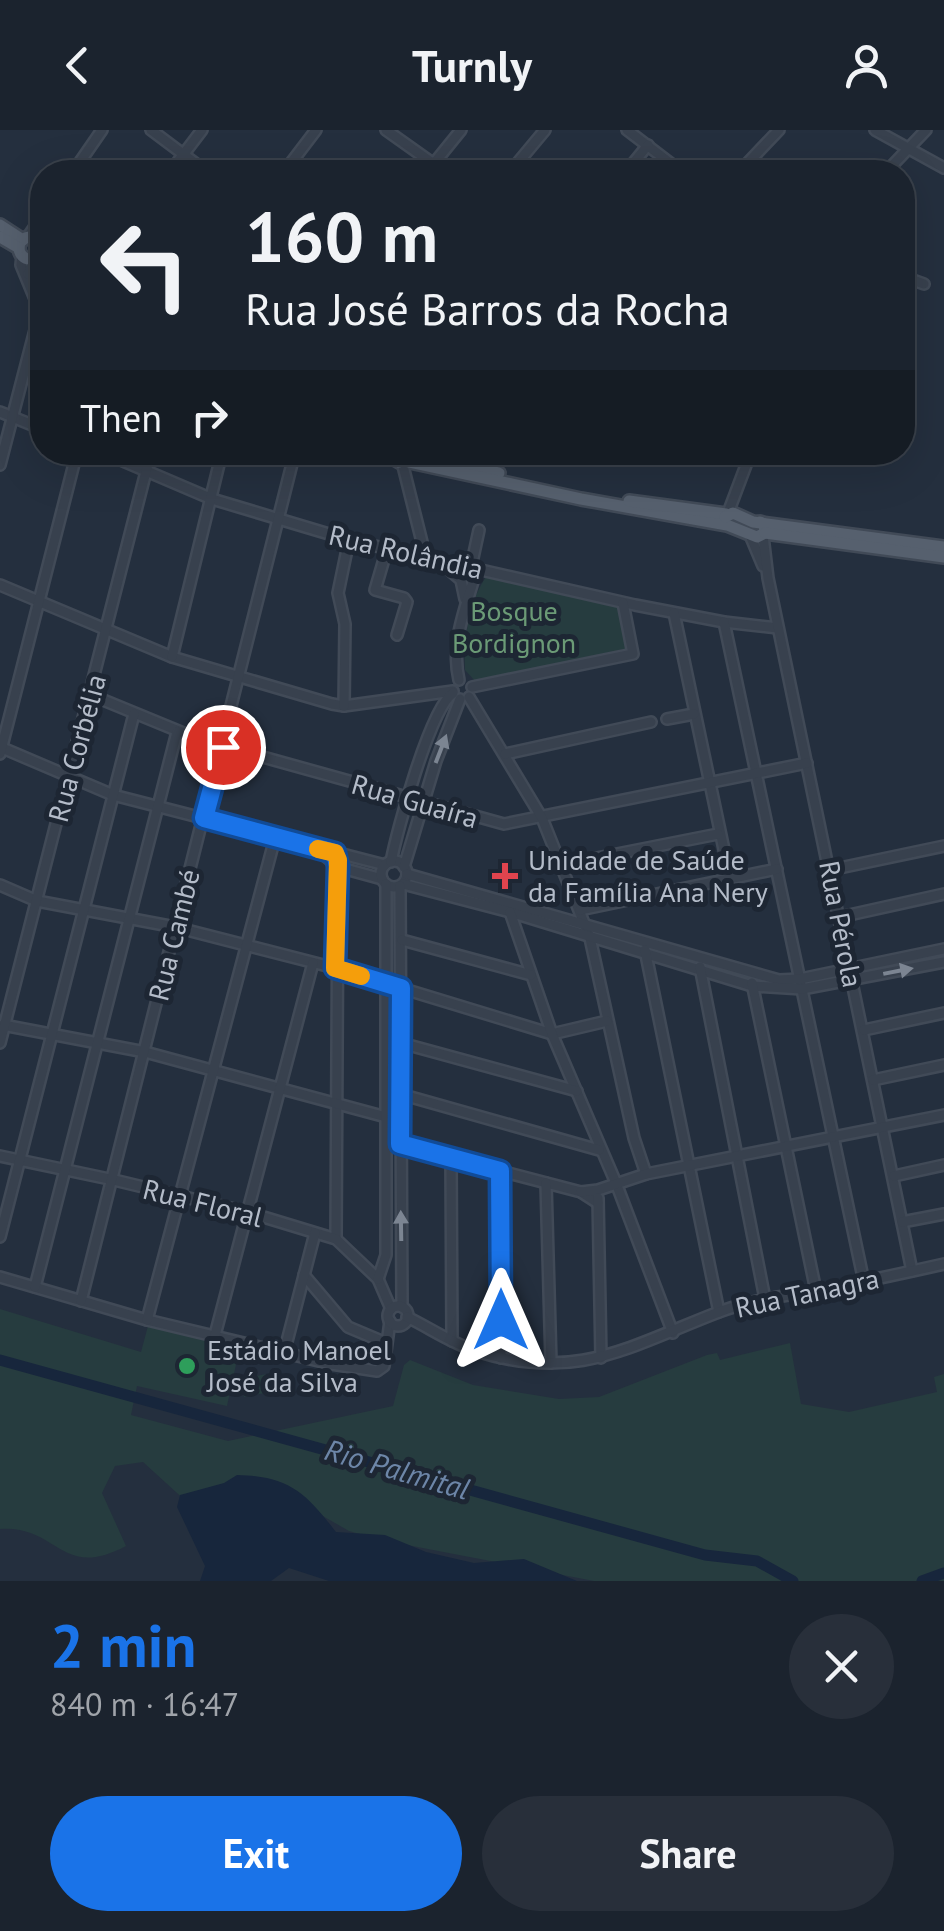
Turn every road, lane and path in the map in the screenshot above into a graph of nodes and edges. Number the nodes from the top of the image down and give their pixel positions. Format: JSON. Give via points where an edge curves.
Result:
{"nodes":[{"id":1,"x":102,"y":130,"type":"edge"},
{"id":2,"x":152,"y":130,"type":"edge"},
{"id":3,"x":202,"y":130,"type":"edge"},
{"id":4,"x":316,"y":130,"type":"edge"},
{"id":5,"x":386,"y":130,"type":"edge"},
{"id":6,"x":461,"y":130,"type":"edge"},
{"id":7,"x":545,"y":130,"type":"edge"},
{"id":8,"x":628,"y":130,"type":"edge"},
{"id":9,"x":780,"y":130,"type":"edge"},
{"id":10,"x":875,"y":130,"type":"edge"},
{"id":11,"x":926,"y":130,"type":"edge"},
{"id":12,"x":648,"y":146,"type":"junction"},
{"id":13,"x":909,"y":148,"type":"junction"},
{"id":14,"x":183,"y":154,"type":"junction"},
{"id":15,"x":81,"y":160,"type":"edge"},
{"id":16,"x":179,"y":160,"type":"edge"},
{"id":17,"x":191,"y":160,"type":"edge"},
{"id":18,"x":293,"y":160,"type":"edge"},
{"id":19,"x":421,"y":160,"type":"edge"},
{"id":20,"x":437,"y":160,"type":"edge"},
{"id":21,"x":520,"y":160,"type":"edge"},
{"id":22,"x":636,"y":160,"type":"edge"},
{"id":23,"x":666,"y":160,"type":"edge"},
{"id":24,"x":751,"y":160,"type":"edge"},
{"id":25,"x":898,"y":160,"type":"edge"},
{"id":26,"x":944,"y":168,"type":"edge"},
{"id":27,"x":0,"y":225,"type":"edge"},
{"id":28,"x":0,"y":237,"type":"edge"},
{"id":29,"x":30,"y":248,"type":"edge"},
{"id":30,"x":30,"y":248,"type":"edge"},
{"id":31,"x":30,"y":251,"type":"edge"},
{"id":32,"x":30,"y":281,"type":"edge"},
{"id":33,"x":915,"y":281,"type":"edge"},
{"id":34,"x":924,"y":284,"type":"dead end"},
{"id":35,"x":30,"y":351,"type":"edge"},
{"id":36,"x":0,"y":412,"type":"edge"},
{"id":37,"x":12,"y":417,"type":"junction"},
{"id":38,"x":30,"y":424,"type":"edge"},
{"id":39,"x":0,"y":464,"type":"edge"},
{"id":40,"x":74,"y":465,"type":"edge"},
{"id":41,"x":134,"y":465,"type":"edge"},
{"id":42,"x":147,"y":465,"type":"edge"},
{"id":43,"x":219,"y":465,"type":"edge"},
{"id":44,"x":292,"y":465,"type":"edge"},
{"id":45,"x":404,"y":465,"type":"edge"},
{"id":46,"x":442,"y":465,"type":"edge"},
{"id":47,"x":747,"y":465,"type":"edge"},
{"id":48,"x":146,"y":470,"type":"junction"},
{"id":49,"x":212,"y":498,"type":"junction"},
{"id":50,"x":730,"y":516,"type":"junction"},
{"id":51,"x":279,"y":521,"type":"junction"},
{"id":52,"x":479,"y":530,"type":"dead end"},
{"id":53,"x":759,"y":531,"type":"junction"},
{"id":54,"x":349,"y":540,"type":"junction"},
{"id":55,"x":944,"y":547,"type":"edge"},
{"id":56,"x":387,"y":550,"type":"junction"},
{"id":57,"x":430,"y":558,"type":"junction"},
{"id":58,"x":944,"y":558,"type":"edge"},
{"id":59,"x":474,"y":567,"type":"junction"},
{"id":60,"x":0,"y":585,"type":"edge"},
{"id":61,"x":39,"y":601,"type":"junction"},
{"id":62,"x":623,"y":602,"type":"junction"},
{"id":63,"x":466,"y":606,"type":"junction"},
{"id":64,"x":674,"y":613,"type":"junction"},
{"id":65,"x":724,"y":622,"type":"junction"},
{"id":66,"x":778,"y":628,"type":"junction"},
{"id":67,"x":108,"y":630,"type":"junction"},
{"id":68,"x":397,"y":635,"type":"dead end"},
{"id":69,"x":172,"y":657,"type":"junction"},
{"id":70,"x":240,"y":678,"type":"junction"},
{"id":71,"x":461,"y":693,"type":"junction"},
{"id":72,"x":90,"y":696,"type":"junction"},
{"id":73,"x":344,"y":706,"type":"junction"},
{"id":74,"x":134,"y":714,"type":"junction"},
{"id":75,"x":694,"y":714,"type":"junction"},
{"id":76,"x":667,"y":719,"type":"dead end"},
{"id":77,"x":651,"y":722,"type":"dead end"},
{"id":78,"x":177,"y":732,"type":"junction"},
{"id":79,"x":223,"y":747,"type":"junction"},
{"id":80,"x":0,"y":749,"type":"edge"},
{"id":81,"x":505,"y":754,"type":"junction"},
{"id":82,"x":807,"y":763,"type":"junction"},
{"id":83,"x":756,"y":773,"type":"junction"},
{"id":84,"x":68,"y":777,"type":"junction"},
{"id":85,"x":707,"y":783,"type":"junction"},
{"id":86,"x":114,"y":795,"type":"junction"},
{"id":87,"x":408,"y":799,"type":"junction"},
{"id":88,"x":422,"y":803,"type":"junction"},
{"id":89,"x":156,"y":806,"type":"junction"},
{"id":90,"x":204,"y":818,"type":"junction"},
{"id":91,"x":542,"y":818,"type":"junction"},
{"id":92,"x":718,"y":834,"type":"junction"},
{"id":93,"x":275,"y":838,"type":"junction"},
{"id":94,"x":944,"y":846,"type":"edge"},
{"id":95,"x":317,"y":849,"type":"junction"},
{"id":96,"x":335,"y":853,"type":"junction"},
{"id":97,"x":388,"y":864,"type":"junction"},
{"id":98,"x":561,"y":865,"type":"junction"},
{"id":99,"x":338,"y":866,"type":"junction"},
{"id":100,"x":777,"y":869,"type":"junction"},
{"id":101,"x":830,"y":870,"type":"junction"},
{"id":102,"x":403,"y":878,"type":"junction"},
{"id":103,"x":730,"y":878,"type":"junction"},
{"id":104,"x":384,"y":882,"type":"junction"},
{"id":105,"x":0,"y":885,"type":"edge"},
{"id":106,"x":944,"y":894,"type":"edge"},
{"id":107,"x":37,"y":901,"type":"junction"},
{"id":108,"x":85,"y":908,"type":"junction"},
{"id":109,"x":580,"y":910,"type":"junction"},
{"id":110,"x":510,"y":912,"type":"junction"},
{"id":111,"x":129,"y":917,"type":"junction"},
{"id":112,"x":840,"y":917,"type":"junction"},
{"id":113,"x":584,"y":925,"type":"junction"},
{"id":114,"x":175,"y":927,"type":"junction"},
{"id":115,"x":590,"y":938,"type":"junction"},
{"id":116,"x":402,"y":940,"type":"junction"},
{"id":117,"x":245,"y":947,"type":"junction"},
{"id":118,"x":645,"y":948,"type":"junction"},
{"id":119,"x":944,"y":949,"type":"edge"},
{"id":120,"x":944,"y":962,"type":"edge"},
{"id":121,"x":313,"y":963,"type":"junction"},
{"id":122,"x":700,"y":965,"type":"junction"},
{"id":123,"x":335,"y":968,"type":"junction"},
{"id":124,"x":849,"y":968,"type":"junction"},
{"id":125,"x":530,"y":975,"type":"junction"},
{"id":126,"x":752,"y":980,"type":"junction"},
{"id":127,"x":852,"y":980,"type":"junction"},
{"id":128,"x":385,"y":984,"type":"junction"},
{"id":129,"x":801,"y":984,"type":"junction"},
{"id":130,"x":401,"y":988,"type":"junction"},
{"id":131,"x":944,"y":1014,"type":"edge"},
{"id":132,"x":607,"y":1021,"type":"junction"},
{"id":133,"x":2,"y":1025,"type":"edge"},
{"id":134,"x":864,"y":1030,"type":"junction"},
{"id":135,"x":552,"y":1034,"type":"junction"},
{"id":136,"x":51,"y":1037,"type":"junction"},
{"id":137,"x":0,"y":1043,"type":"edge"},
{"id":138,"x":401,"y":1043,"type":"junction"},
{"id":139,"x":96,"y":1045,"type":"junction"},
{"id":140,"x":145,"y":1052,"type":"junction"},
{"id":141,"x":944,"y":1065,"type":"edge"},
{"id":142,"x":211,"y":1069,"type":"junction"},
{"id":143,"x":873,"y":1080,"type":"junction"},
{"id":144,"x":282,"y":1088,"type":"junction"},
{"id":145,"x":577,"y":1091,"type":"junction"},
{"id":146,"x":400,"y":1094,"type":"junction"},
{"id":147,"x":336,"y":1103,"type":"junction"},
{"id":148,"x":944,"y":1115,"type":"edge"},
{"id":149,"x":385,"y":1117,"type":"junction"},
{"id":150,"x":400,"y":1121,"type":"junction"},
{"id":151,"x":883,"y":1128,"type":"junction"},
{"id":152,"x":832,"y":1139,"type":"junction"},
{"id":153,"x":385,"y":1141,"type":"junction"},
{"id":154,"x":400,"y":1144,"type":"junction"},
{"id":155,"x":784,"y":1147,"type":"junction"},
{"id":156,"x":599,"y":1150,"type":"junction"},
{"id":157,"x":0,"y":1156,"type":"edge"},
{"id":158,"x":737,"y":1157,"type":"junction"},
{"id":159,"x":451,"y":1158,"type":"junction"},
{"id":160,"x":21,"y":1162,"type":"junction"},
{"id":161,"x":688,"y":1165,"type":"junction"},
{"id":162,"x":944,"y":1165,"type":"edge"},
{"id":163,"x":63,"y":1170,"type":"junction"},
{"id":164,"x":500,"y":1171,"type":"junction"},
{"id":165,"x":646,"y":1174,"type":"junction"},
{"id":166,"x":894,"y":1176,"type":"junction"},
{"id":167,"x":114,"y":1180,"type":"junction"},
{"id":168,"x":546,"y":1182,"type":"junction"},
{"id":169,"x":616,"y":1182,"type":"junction"},
{"id":170,"x":598,"y":1190,"type":"junction"},
{"id":171,"x":580,"y":1192,"type":"junction"},
{"id":172,"x":178,"y":1198,"type":"junction"},
{"id":173,"x":598,"y":1203,"type":"junction"},
{"id":174,"x":247,"y":1212,"type":"junction"},
{"id":175,"x":944,"y":1214,"type":"edge"},
{"id":176,"x":902,"y":1222,"type":"junction"},
{"id":177,"x":315,"y":1232,"type":"junction"},
{"id":178,"x":0,"y":1237,"type":"edge"},
{"id":179,"x":336,"y":1240,"type":"junction"},
{"id":180,"x":944,"y":1264,"type":"edge"},
{"id":181,"x":912,"y":1271,"type":"junction"},
{"id":182,"x":304,"y":1275,"type":"junction"},
{"id":183,"x":0,"y":1276,"type":"edge"},
{"id":184,"x":378,"y":1279,"type":"junction"},
{"id":185,"x":864,"y":1282,"type":"junction"},
{"id":186,"x":35,"y":1288,"type":"junction"},
{"id":187,"x":816,"y":1291,"type":"junction"},
{"id":188,"x":765,"y":1299,"type":"junction"},
{"id":189,"x":81,"y":1302,"type":"junction"},
{"id":190,"x":719,"y":1312,"type":"junction"},
{"id":191,"x":399,"y":1316,"type":"junction"},
{"id":192,"x":147,"y":1320,"type":"junction"},
{"id":193,"x":673,"y":1333,"type":"junction"},
{"id":194,"x":216,"y":1335,"type":"junction"},
{"id":195,"x":452,"y":1341,"type":"junction"},
{"id":196,"x":386,"y":1342,"type":"junction"},
{"id":197,"x":284,"y":1353,"type":"junction"},
{"id":198,"x":501,"y":1358,"type":"junction"},
{"id":199,"x":600,"y":1358,"type":"junction"},
{"id":200,"x":551,"y":1363,"type":"junction"}],
"edges":[{"from":1,"to":15,"type":"street"},
{"from":2,"to":14,"type":"street"},
{"from":3,"to":14,"type":"street"},
{"from":4,"to":18,"type":"street"},
{"from":5,"to":19,"type":"street"},
{"from":6,"to":20,"type":"street"},
{"from":7,"to":21,"type":"street"},
{"from":8,"to":12,"type":"street"},
{"from":9,"to":24,"type":"street"},
{"from":10,"to":13,"type":"street"},
{"from":11,"to":13,"type":"street"},
{"from":12,"to":22,"type":"street"},
{"from":12,"to":23,"type":"street"},
{"from":13,"to":25,"type":"street"},
{"from":13,"to":26,"type":"street"},
{"from":14,"to":16,"type":"street"},
{"from":14,"to":17,"type":"street"},
{"from":27,"to":29,"type":"main road"},
{"from":28,"to":30,"type":"main road"},
{"from":31,"to":32,"type":"street","via":[[20,262]]},
{"from":33,"to":34,"type":"street"},
{"from":35,"to":37,"type":"street"},
{"from":36,"to":37,"type":"street"},
{"from":37,"to":38,"type":"street"},
{"from":37,"to":39,"type":"street"},
{"from":40,"to":61,"type":"street"},
{"from":41,"to":48,"type":"street","name":"Rua Rolândia"},
{"from":42,"to":48,"type":"street","name":"Rua Corbélia"},
{"from":43,"to":49,"type":"street"},
{"from":44,"to":51,"type":"street","name":"Rua Cambé"},
{"from":45,"to":57,"type":"street"},
{"from":46,"to":50,"type":"main road"},
{"from":47,"to":50,"type":"street"},
{"from":48,"to":49,"type":"street","name":"Rua Rolândia"},
{"from":48,"to":67,"type":"street","name":"Rua Corbélia"},
{"from":49,"to":51,"type":"street","name":"Rua Rolândia"},
{"from":49,"to":69,"type":"street"},
{"from":50,"to":53,"type":"main road"},
{"from":51,"to":54,"type":"street","name":"Rua Rolândia"},
{"from":51,"to":70,"type":"street","name":"Rua Cambé"},
{"from":52,"to":59,"type":"street"},
{"from":53,"to":55,"type":"main road"},
{"from":53,"to":58,"type":"main road"},
{"from":53,"to":66,"type":"street","name":"Rua Pérola"},
{"from":54,"to":56,"type":"street","name":"Rua Rolândia"},
{"from":54,"to":73,"type":"street","via":[[338,593],[346,624]]},
{"from":56,"to":57,"type":"street","name":"Rua Rolândia"},
{"from":56,"to":68,"type":"street","via":[[375,590],[407,602]]},
{"from":57,"to":59,"type":"street","name":"Rua Rolândia"},
{"from":57,"to":63,"type":"street","via":[[461,580]]},
{"from":59,"to":62,"type":"street","name":"Rua Rolândia"},
{"from":59,"to":63,"type":"street"},
{"from":60,"to":61,"type":"street"},
{"from":61,"to":67,"type":"street"},
{"from":61,"to":80,"type":"street"},
{"from":62,"to":64,"type":"street","name":"Rua Rolândia"},
{"from":62,"to":71,"type":"street","via":[[633,654]]},
{"from":63,"to":71,"type":"street","via":[[456,651]]},
{"from":64,"to":65,"type":"street","name":"Rua Rolândia"},
{"from":64,"to":75,"type":"street"},
{"from":65,"to":66,"type":"street","name":"Rua Rolândia"},
{"from":65,"to":83,"type":"street"},
{"from":66,"to":82,"type":"street","name":"Rua Pérola"},
{"from":67,"to":69,"type":"street"},
{"from":67,"to":72,"type":"street","name":"Rua Corbélia"},
{"from":69,"to":70,"type":"street"},
{"from":70,"to":73,"type":"street"},
{"from":70,"to":79,"type":"street","name":"Rua Cambé"},
{"from":71,"to":73,"type":"street"},
{"from":71,"to":81,"type":"street"},
{"from":71,"to":87,"type":"street","via":[[442,705]]},
{"from":88,"to":71,"type":"street","one_way":true},
{"from":72,"to":74,"type":"street","name":"Rua Guaíra"},
{"from":72,"to":84,"type":"street","name":"Rua Corbélia"},
{"from":74,"to":78,"type":"street","name":"Rua Guaíra"},
{"from":74,"to":86,"type":"street"},
{"from":75,"to":76,"type":"street"},
{"from":75,"to":85,"type":"street"},
{"from":77,"to":81,"type":"street"},
{"from":78,"to":79,"type":"street","name":"Rua Guaíra"},
{"from":78,"to":89,"type":"street"},
{"from":79,"to":87,"type":"street","name":"Rua Guaíra"},
{"from":79,"to":90,"type":"street","name":"Rua Cambé"},
{"from":80,"to":84,"type":"street"},
{"from":81,"to":91,"type":"street"},
{"from":82,"to":83,"type":"street","name":"Rua Guaíra"},
{"from":82,"to":101,"type":"street","name":"Rua Pérola"},
{"from":83,"to":85,"type":"street","name":"Rua Guaíra"},
{"from":83,"to":100,"type":"street"},
{"from":84,"to":86,"type":"street"},
{"from":84,"to":107,"type":"street","name":"Rua Corbélia"},
{"from":85,"to":91,"type":"street","name":"Rua Guaíra"},
{"from":85,"to":92,"type":"street"},
{"from":86,"to":89,"type":"street"},
{"from":86,"to":108,"type":"street"},
{"from":87,"to":88,"type":"street","name":"Rua Guaíra"},
{"from":87,"to":97,"type":"street"},
{"from":88,"to":91,"type":"street","name":"Rua Guaíra","via":[[493,822]]},
{"from":88,"to":102,"type":"street"},
{"from":89,"to":90,"type":"street"},
{"from":89,"to":111,"type":"street"},
{"from":90,"to":93,"type":"street"},
{"from":90,"to":114,"type":"street","name":"Rua Cambé"},
{"from":91,"to":98,"type":"street"},
{"from":92,"to":98,"type":"street"},
{"from":92,"to":103,"type":"street"},
{"from":93,"to":95,"type":"street"},
{"from":93,"to":117,"type":"street"},
{"from":94,"to":101,"type":"street"},
{"from":95,"to":96,"type":"street"},
{"from":95,"to":99,"type":"street"},
{"from":96,"to":97,"type":"street"},
{"from":96,"to":99,"type":"street"},
{"from":97,"to":102,"type":"street"},
{"from":97,"to":104,"type":"street"},
{"from":98,"to":109,"type":"street"},
{"from":99,"to":104,"type":"street"},
{"from":99,"to":123,"type":"street"},
{"from":100,"to":103,"type":"street"},
{"from":100,"to":129,"type":"street"},
{"from":101,"to":112,"type":"street","name":"Rua Pérola"},
{"from":102,"to":104,"type":"street"},
{"from":102,"to":110,"type":"street"},
{"from":102,"to":113,"type":"street"},
{"from":102,"to":116,"type":"street"},
{"from":103,"to":109,"type":"street"},
{"from":104,"to":128,"type":"street"},
{"from":105,"to":107,"type":"street"},
{"from":106,"to":112,"type":"street"},
{"from":107,"to":108,"type":"street"},
{"from":107,"to":133,"type":"street","name":"Rua Corbélia"},
{"from":108,"to":111,"type":"street"},
{"from":108,"to":136,"type":"street"},
{"from":109,"to":113,"type":"street"},
{"from":110,"to":115,"type":"street"},
{"from":110,"to":125,"type":"street"},
{"from":111,"to":114,"type":"street"},
{"from":111,"to":139,"type":"street"},
{"from":112,"to":124,"type":"street","name":"Rua Pérola"},
{"from":113,"to":115,"type":"street"},
{"from":113,"to":118,"type":"street"},
{"from":114,"to":117,"type":"street"},
{"from":114,"to":140,"type":"street","name":"Rua Cambé"},
{"from":115,"to":118,"type":"street"},
{"from":115,"to":132,"type":"street"},
{"from":116,"to":125,"type":"street"},
{"from":116,"to":130,"type":"street"},
{"from":117,"to":121,"type":"street"},
{"from":117,"to":142,"type":"street"},
{"from":118,"to":122,"type":"street"},
{"from":118,"to":161,"type":"street"},
{"from":119,"to":124,"type":"street"},
{"from":127,"to":120,"type":"street","one_way":true},
{"from":121,"to":123,"type":"street"},
{"from":121,"to":144,"type":"street"},
{"from":122,"to":126,"type":"street"},
{"from":122,"to":158,"type":"street"},
{"from":123,"to":128,"type":"street"},
{"from":123,"to":147,"type":"street"},
{"from":124,"to":127,"type":"street","name":"Rua Pérola"},
{"from":124,"to":129,"type":"street"},
{"from":125,"to":135,"type":"street"},
{"from":126,"to":129,"type":"street"},
{"from":126,"to":155,"type":"street"},
{"from":127,"to":129,"type":"street"},
{"from":127,"to":134,"type":"street","name":"Rua Pérola"},
{"from":128,"to":130,"type":"street"},
{"from":128,"to":149,"type":"street"},
{"from":129,"to":152,"type":"street"},
{"from":130,"to":135,"type":"street"},
{"from":130,"to":138,"type":"street"},
{"from":131,"to":134,"type":"street"},
{"from":132,"to":135,"type":"street"},
{"from":132,"to":165,"type":"street"},
{"from":133,"to":136,"type":"street"},
{"from":133,"to":137,"type":"street","name":"Rua Corbélia"},
{"from":134,"to":143,"type":"street","name":"Rua Pérola"},
{"from":135,"to":145,"type":"street"},
{"from":136,"to":139,"type":"street"},
{"from":136,"to":160,"type":"street"},
{"from":138,"to":145,"type":"street"},
{"from":138,"to":146,"type":"street"},
{"from":139,"to":140,"type":"street"},
{"from":139,"to":163,"type":"street"},
{"from":140,"to":142,"type":"street"},
{"from":140,"to":167,"type":"street","name":"Rua Cambé"},
{"from":141,"to":143,"type":"street"},
{"from":142,"to":144,"type":"street"},
{"from":142,"to":172,"type":"street"},
{"from":143,"to":151,"type":"street","name":"Rua Pérola"},
{"from":144,"to":147,"type":"street"},
{"from":144,"to":174,"type":"street"},
{"from":145,"to":156,"type":"street"},
{"from":146,"to":150,"type":"street"},
{"from":146,"to":156,"type":"street"},
{"from":147,"to":149,"type":"street"},
{"from":147,"to":179,"type":"street"},
{"from":148,"to":151,"type":"street"},
{"from":149,"to":150,"type":"street"},
{"from":149,"to":153,"type":"street"},
{"from":150,"to":154,"type":"street"},
{"from":151,"to":152,"type":"street"},
{"from":151,"to":166,"type":"street","name":"Rua Pérola"},
{"from":152,"to":155,"type":"street"},
{"from":152,"to":185,"type":"street"},
{"from":153,"to":154,"type":"street"},
{"from":153,"to":184,"type":"street","via":[[386,1255]]},
{"from":154,"to":159,"type":"street"},
{"from":191,"to":154,"type":"street","one_way":true},
{"from":155,"to":158,"type":"street"},
{"from":155,"to":187,"type":"street"},
{"from":156,"to":169,"type":"street"},
{"from":157,"to":160,"type":"street","name":"Rua Floral"},
{"from":158,"to":161,"type":"street"},
{"from":158,"to":188,"type":"street"},
{"from":159,"to":164,"type":"street"},
{"from":159,"to":195,"type":"street"},
{"from":160,"to":163,"type":"street","name":"Rua Floral"},
{"from":160,"to":178,"type":"street"},
{"from":161,"to":165,"type":"street"},
{"from":161,"to":190,"type":"street"},
{"from":162,"to":166,"type":"street"},
{"from":163,"to":167,"type":"street","name":"Rua Floral"},
{"from":163,"to":186,"type":"street"},
{"from":164,"to":168,"type":"street"},
{"from":164,"to":198,"type":"street"},
{"from":165,"to":169,"type":"street"},
{"from":166,"to":176,"type":"street","name":"Rua Pérola"},
{"from":167,"to":172,"type":"street","name":"Rua Floral"},
{"from":167,"to":189,"type":"street","name":"Rua Cambé"},
{"from":168,"to":171,"type":"street"},
{"from":168,"to":200,"type":"street"},
{"from":169,"to":170,"type":"street"},
{"from":169,"to":193,"type":"street"},
{"from":170,"to":171,"type":"street"},
{"from":170,"to":173,"type":"street"},
{"from":171,"to":173,"type":"street"},
{"from":172,"to":174,"type":"street","name":"Rua Floral"},
{"from":172,"to":192,"type":"street"},
{"from":173,"to":199,"type":"street"},
{"from":174,"to":177,"type":"street","name":"Rua Floral"},
{"from":174,"to":194,"type":"street"},
{"from":175,"to":176,"type":"street"},
{"from":176,"to":181,"type":"street","name":"Rua Pérola"},
{"from":177,"to":179,"type":"street","name":"Rua Floral"},
{"from":177,"to":182,"type":"street"},
{"from":179,"to":184,"type":"street","name":"Rua Floral"},
{"from":180,"to":181,"type":"street","name":"Rua Tanagra"},
{"from":181,"to":185,"type":"street","name":"Rua Tanagra"},
{"from":182,"to":196,"type":"street","via":[[348,1327]]},
{"from":182,"to":197,"type":"street"},
{"from":183,"to":186,"type":"street"},
{"from":184,"to":191,"type":"street","name":"Rua Floral"},
{"from":185,"to":187,"type":"street","name":"Rua Tanagra"},
{"from":186,"to":189,"type":"street"},
{"from":187,"to":188,"type":"street","name":"Rua Tanagra"},
{"from":188,"to":190,"type":"street","name":"Rua Tanagra"},
{"from":189,"to":192,"type":"street"},
{"from":190,"to":193,"type":"street","name":"Rua Tanagra"},
{"from":191,"to":195,"type":"street"},
{"from":191,"to":196,"type":"street"},
{"from":192,"to":194,"type":"street"},
{"from":193,"to":199,"type":"street"},
{"from":194,"to":197,"type":"street"},
{"from":195,"to":198,"type":"street"},
{"from":196,"to":197,"type":"street","via":[[384,1366],[377,1371]]},
{"from":198,"to":200,"type":"street"},
{"from":199,"to":200,"type":"street"}]}
